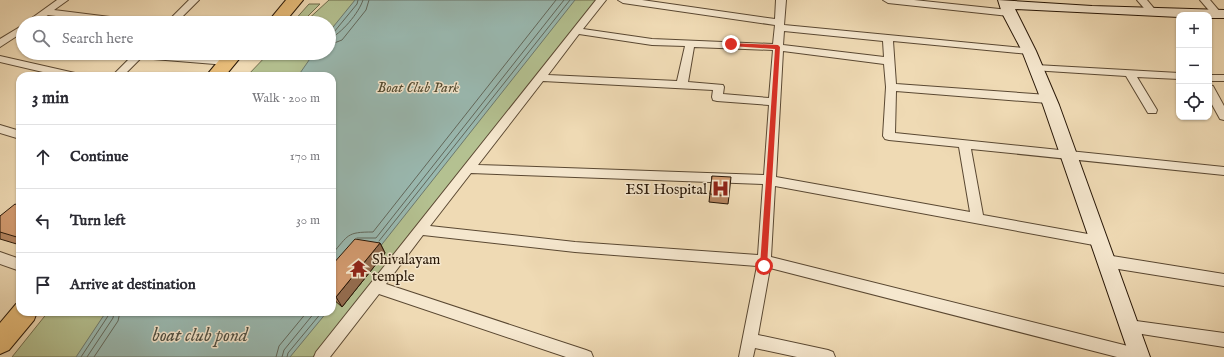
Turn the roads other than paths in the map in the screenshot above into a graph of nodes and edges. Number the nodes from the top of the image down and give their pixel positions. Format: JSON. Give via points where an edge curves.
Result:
{"nodes":[{"id":1,"x":63,"y":0,"type":"edge"},
{"id":2,"x":194,"y":0,"type":"edge"},
{"id":3,"x":281,"y":0,"type":"edge"},
{"id":4,"x":295,"y":0,"type":"edge"},
{"id":5,"x":601,"y":0,"type":"edge"},
{"id":6,"x":623,"y":0,"type":"edge"},
{"id":7,"x":781,"y":0,"type":"edge"},
{"id":8,"x":888,"y":0,"type":"edge"},
{"id":9,"x":1142,"y":0,"type":"edge"},
{"id":10,"x":1205,"y":0,"type":"edge"},
{"id":11,"x":1007,"y":6,"type":"edge"},
{"id":12,"x":45,"y":12,"type":"junction"},
{"id":13,"x":1152,"y":12,"type":"junction"},
{"id":14,"x":40,"y":16,"type":"edge"},
{"id":15,"x":77,"y":16,"type":"edge"},
{"id":16,"x":178,"y":16,"type":"edge"},
{"id":17,"x":267,"y":16,"type":"edge"},
{"id":18,"x":281,"y":16,"type":"edge"},
{"id":19,"x":1218,"y":17,"type":"edge"},
{"id":20,"x":1176,"y":20,"type":"edge"},
{"id":21,"x":780,"y":26,"type":"junction"},
{"id":22,"x":577,"y":31,"type":"junction"},
{"id":23,"x":16,"y":33,"type":"edge"},
{"id":24,"x":888,"y":39,"type":"junction"},
{"id":25,"x":0,"y":44,"type":"edge"},
{"id":26,"x":690,"y":44,"type":"junction"},
{"id":27,"x":778,"y":47,"type":"junction"},
{"id":28,"x":1030,"y":51,"type":"junction"},
{"id":29,"x":0,"y":60,"type":"edge"},
{"id":30,"x":134,"y":60,"type":"edge"},
{"id":31,"x":194,"y":60,"type":"edge"},
{"id":32,"x":890,"y":61,"type":"junction"},
{"id":33,"x":230,"y":64,"type":"edge"},
{"id":34,"x":1036,"y":68,"type":"junction"},
{"id":35,"x":56,"y":72,"type":"edge"},
{"id":36,"x":121,"y":72,"type":"edge"},
{"id":37,"x":220,"y":72,"type":"edge"},
{"id":38,"x":1129,"y":73,"type":"junction"},
{"id":39,"x":1176,"y":76,"type":"edge"},
{"id":40,"x":542,"y":78,"type":"junction"},
{"id":41,"x":1212,"y":78,"type":"edge"},
{"id":42,"x":1224,"y":78,"type":"edge"},
{"id":43,"x":682,"y":85,"type":"junction"},
{"id":44,"x":891,"y":87,"type":"junction"},
{"id":45,"x":1212,"y":94,"type":"edge"},
{"id":46,"x":1048,"y":99,"type":"junction"},
{"id":47,"x":774,"y":102,"type":"junction"},
{"id":48,"x":1152,"y":110,"type":"dead end"},
{"id":49,"x":1224,"y":116,"type":"edge"},
{"id":50,"x":0,"y":129,"type":"edge"},
{"id":51,"x":16,"y":134,"type":"edge"},
{"id":52,"x":964,"y":144,"type":"junction"},
{"id":53,"x":1068,"y":154,"type":"junction"},
{"id":54,"x":469,"y":168,"type":"junction"},
{"id":55,"x":1224,"y":171,"type":"edge"},
{"id":56,"x":769,"y":180,"type":"junction"},
{"id":57,"x":978,"y":219,"type":"junction"},
{"id":58,"x":420,"y":230,"type":"junction"},
{"id":59,"x":1099,"y":241,"type":"junction"},
{"id":60,"x":0,"y":258,"type":"edge"},
{"id":61,"x":764,"y":261,"type":"junction"},
{"id":62,"x":1106,"y":261,"type":"junction"},
{"id":63,"x":16,"y":264,"type":"edge"},
{"id":64,"x":1224,"y":280,"type":"edge"},
{"id":65,"x":376,"y":287,"type":"junction"},
{"id":66,"x":16,"y":302,"type":"edge"},
{"id":67,"x":22,"y":316,"type":"edge"},
{"id":68,"x":0,"y":320,"type":"edge"},
{"id":69,"x":1129,"y":326,"type":"junction"},
{"id":70,"x":749,"y":340,"type":"junction"},
{"id":71,"x":1224,"y":340,"type":"edge"},
{"id":72,"x":0,"y":342,"type":"edge"},
{"id":73,"x":321,"y":357,"type":"edge"},
{"id":74,"x":586,"y":357,"type":"edge"},
{"id":75,"x":746,"y":357,"type":"edge"},
{"id":76,"x":828,"y":357,"type":"edge"},
{"id":77,"x":1140,"y":357,"type":"edge"}],
"edges":[{"from":1,"to":12,"type":"street"},
{"from":2,"to":16,"type":"street"},
{"from":3,"to":17,"type":"highway"},
{"from":4,"to":18,"type":"highway"},
{"from":5,"to":22,"type":"street"},
{"from":6,"to":21,"type":"street"},
{"from":7,"to":21,"type":"street"},
{"from":8,"to":11,"type":"street"},
{"from":9,"to":13,"type":"street"},
{"from":10,"to":19,"type":"street"},
{"from":11,"to":13,"type":"street"},
{"from":11,"to":20,"type":"street"},
{"from":11,"to":28,"type":"street"},
{"from":12,"to":14,"type":"street"},
{"from":12,"to":15,"type":"street"},
{"from":13,"to":19,"type":"street"},
{"from":21,"to":24,"type":"street"},
{"from":21,"to":27,"type":"street"},
{"from":22,"to":26,"type":"street","via":[[652,42]]},
{"from":22,"to":40,"type":"street"},
{"from":23,"to":25,"type":"street"},
{"from":24,"to":28,"type":"street"},
{"from":24,"to":32,"type":"street"},
{"from":26,"to":27,"type":"street"},
{"from":26,"to":43,"type":"street"},
{"from":27,"to":32,"type":"street"},
{"from":27,"to":47,"type":"street"},
{"from":28,"to":34,"type":"street"},
{"from":29,"to":35,"type":"street"},
{"from":30,"to":36,"type":"street"},
{"from":31,"to":33,"type":"street"},
{"from":32,"to":44,"type":"street"},
{"from":33,"to":37,"type":"highway"},
{"from":34,"to":38,"type":"street"},
{"from":34,"to":46,"type":"street"},
{"from":38,"to":39,"type":"street"},
{"from":38,"to":48,"type":"street"},
{"from":40,"to":43,"type":"street"},
{"from":40,"to":54,"type":"street"},
{"from":41,"to":42,"type":"street"},
{"from":43,"to":47,"type":"street","via":[[719,87],[717,97]]},
{"from":44,"to":46,"type":"street"},
{"from":44,"to":52,"type":"street","via":[[890,136]]},
{"from":45,"to":49,"type":"street"},
{"from":46,"to":53,"type":"street"},
{"from":47,"to":56,"type":"street"},
{"from":50,"to":51,"type":"street"},
{"from":52,"to":53,"type":"street"},
{"from":52,"to":57,"type":"street"},
{"from":53,"to":55,"type":"street"},
{"from":53,"to":59,"type":"street"},
{"from":54,"to":56,"type":"street"},
{"from":54,"to":58,"type":"street"},
{"from":56,"to":57,"type":"street"},
{"from":56,"to":61,"type":"street"},
{"from":57,"to":59,"type":"street"},
{"from":58,"to":61,"type":"street","via":[[575,247]]},
{"from":58,"to":65,"type":"street"},
{"from":59,"to":62,"type":"street"},
{"from":60,"to":63,"type":"street"},
{"from":61,"to":70,"type":"street"},
{"from":61,"to":77,"type":"street"},
{"from":62,"to":64,"type":"street"},
{"from":62,"to":69,"type":"street"},
{"from":65,"to":73,"type":"street"},
{"from":65,"to":74,"type":"street"},
{"from":66,"to":68,"type":"highway"},
{"from":67,"to":72,"type":"highway"},
{"from":69,"to":71,"type":"street"},
{"from":69,"to":77,"type":"street"},
{"from":70,"to":75,"type":"street"},
{"from":70,"to":76,"type":"street"}]}
